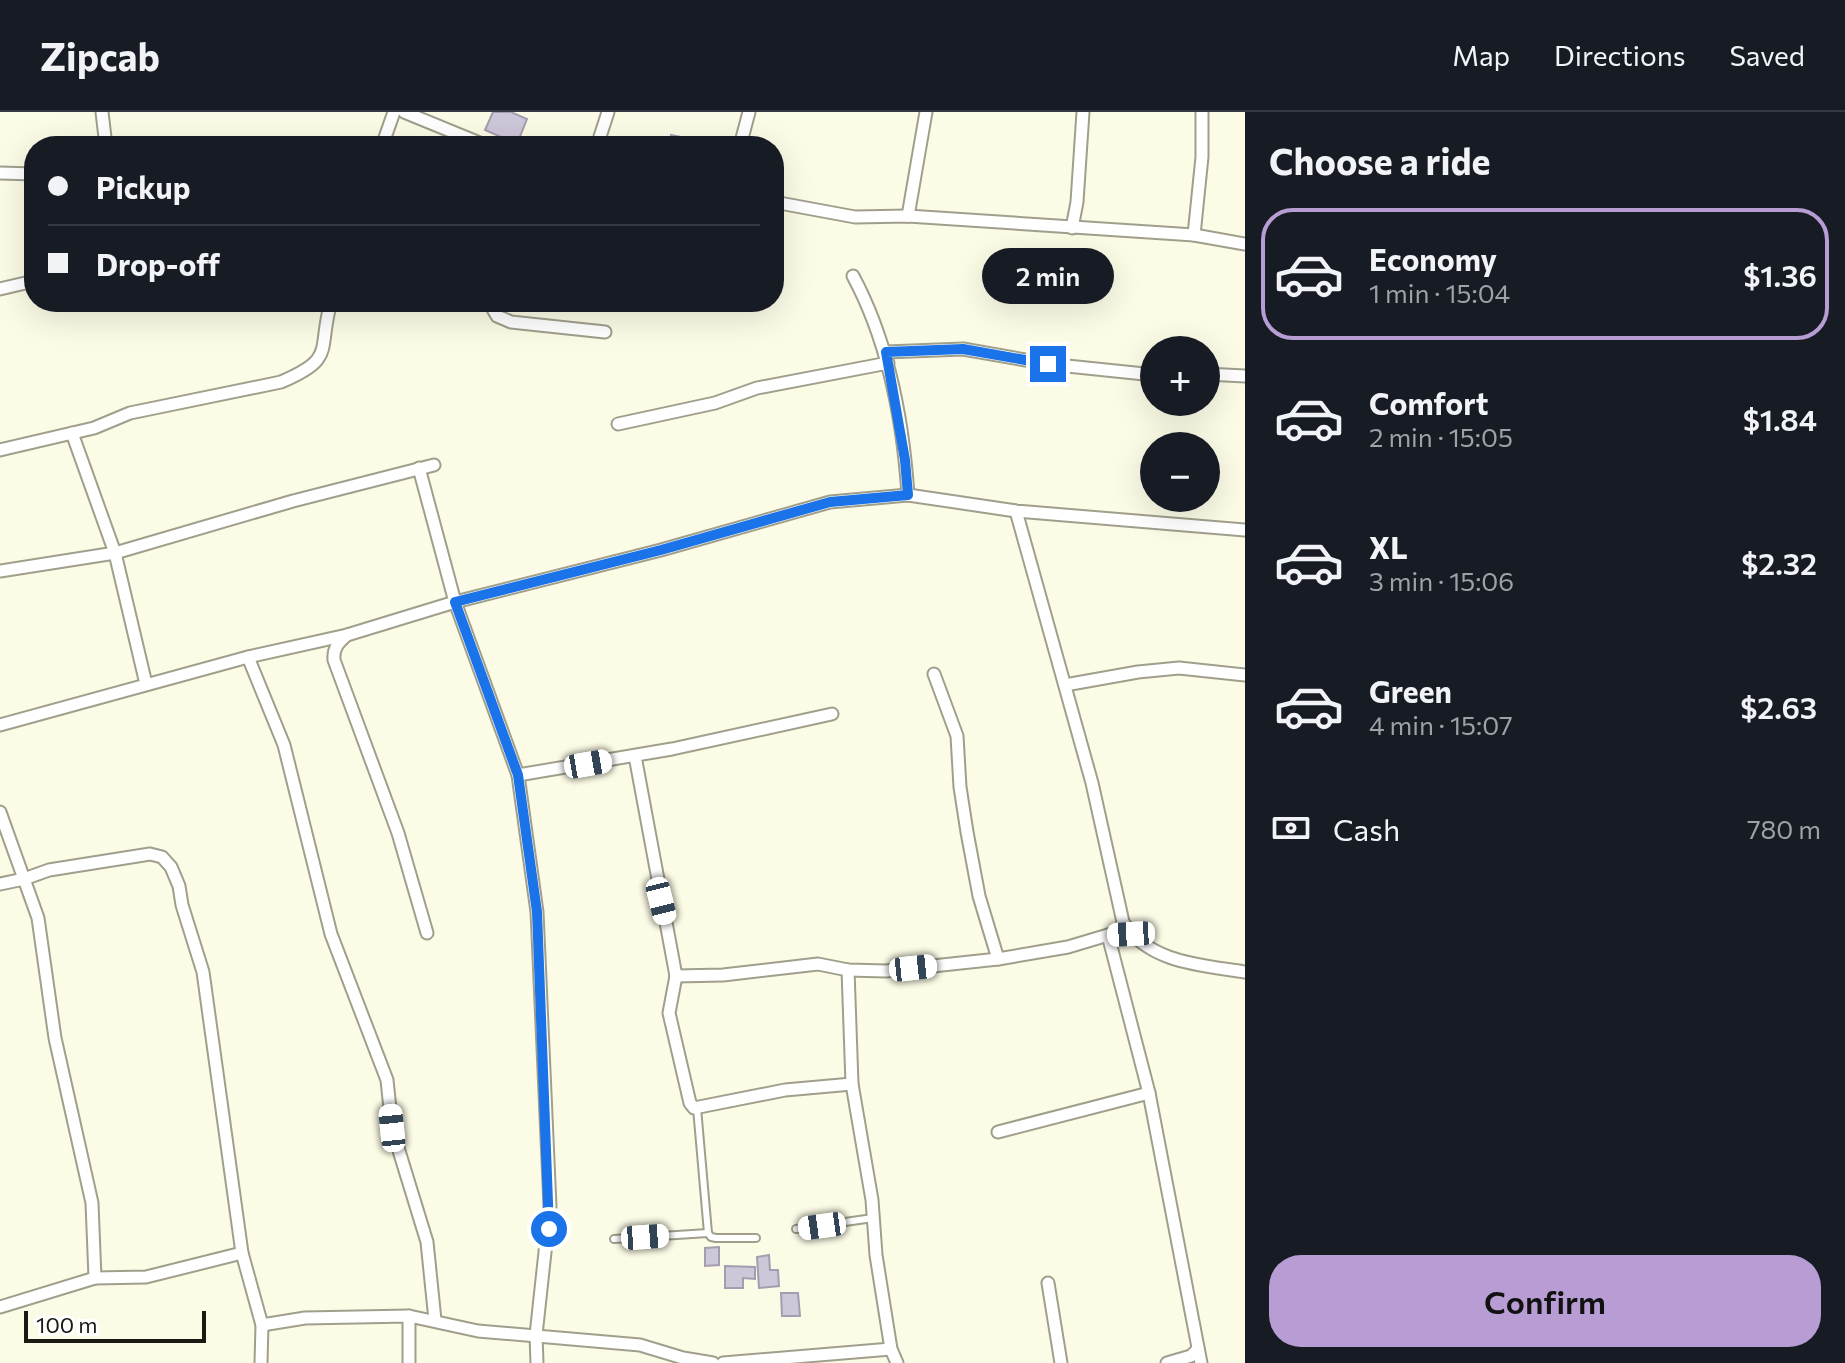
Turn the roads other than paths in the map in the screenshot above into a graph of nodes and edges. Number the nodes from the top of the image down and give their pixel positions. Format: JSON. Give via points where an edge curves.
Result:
{"nodes":[{"id":1,"x":102,"y":112,"type":"edge"},
{"id":2,"x":394,"y":112,"type":"edge"},
{"id":3,"x":404,"y":112,"type":"edge"},
{"id":4,"x":608,"y":112,"type":"edge"},
{"id":5,"x":749,"y":112,"type":"edge"},
{"id":6,"x":926,"y":112,"type":"edge"},
{"id":7,"x":1083,"y":112,"type":"edge"},
{"id":8,"x":1202,"y":112,"type":"edge"},
{"id":9,"x":105,"y":136,"type":"edge"},
{"id":10,"x":386,"y":136,"type":"edge"},
{"id":11,"x":463,"y":136,"type":"edge"},
{"id":12,"x":600,"y":136,"type":"edge"},
{"id":13,"x":743,"y":136,"type":"edge"},
{"id":14,"x":0,"y":173,"type":"edge"},
{"id":15,"x":24,"y":174,"type":"edge"},
{"id":16,"x":784,"y":204,"type":"edge"},
{"id":17,"x":908,"y":216,"type":"junction"},
{"id":18,"x":1072,"y":228,"type":"junction"},
{"id":19,"x":1194,"y":235,"type":"junction"},
{"id":20,"x":1245,"y":244,"type":"edge"},
{"id":21,"x":853,"y":276,"type":"dead end"},
{"id":22,"x":24,"y":283,"type":"edge"},
{"id":23,"x":0,"y":289,"type":"edge"},
{"id":24,"x":329,"y":312,"type":"edge"},
{"id":25,"x":495,"y":312,"type":"edge"},
{"id":26,"x":605,"y":332,"type":"dead end"},
{"id":27,"x":887,"y":358,"type":"junction"},
{"id":28,"x":1140,"y":374,"type":"edge"},
{"id":29,"x":1220,"y":375,"type":"edge"},
{"id":30,"x":1245,"y":376,"type":"edge"},
{"id":31,"x":618,"y":424,"type":"dead end"},
{"id":32,"x":72,"y":433,"type":"junction"},
{"id":33,"x":0,"y":450,"type":"edge"},
{"id":34,"x":434,"y":465,"type":"dead end"},
{"id":35,"x":419,"y":468,"type":"junction"},
{"id":36,"x":908,"y":495,"type":"junction"},
{"id":37,"x":1016,"y":511,"type":"junction"},
{"id":38,"x":1245,"y":530,"type":"edge"},
{"id":39,"x":115,"y":553,"type":"junction"},
{"id":40,"x":0,"y":571,"type":"edge"},
{"id":41,"x":455,"y":602,"type":"junction"},
{"id":42,"x":347,"y":635,"type":"junction"},
{"id":43,"x":248,"y":657,"type":"junction"},
{"id":44,"x":934,"y":674,"type":"dead end"},
{"id":45,"x":1245,"y":675,"type":"edge"},
{"id":46,"x":146,"y":684,"type":"junction"},
{"id":47,"x":1065,"y":685,"type":"junction"},
{"id":48,"x":832,"y":714,"type":"dead end"},
{"id":49,"x":0,"y":725,"type":"edge"},
{"id":50,"x":635,"y":756,"type":"junction"},
{"id":51,"x":518,"y":775,"type":"junction"},
{"id":52,"x":0,"y":812,"type":"edge"},
{"id":53,"x":24,"y":879,"type":"junction"},
{"id":54,"x":0,"y":884,"type":"edge"},
{"id":55,"x":427,"y":933,"type":"dead end"},
{"id":56,"x":1131,"y":934,"type":"junction"},
{"id":57,"x":1108,"y":935,"type":"junction"},
{"id":58,"x":998,"y":959,"type":"junction"},
{"id":59,"x":848,"y":970,"type":"junction"},
{"id":60,"x":1245,"y":972,"type":"edge"},
{"id":61,"x":676,"y":976,"type":"junction"},
{"id":62,"x":852,"y":1084,"type":"junction"},
{"id":63,"x":1149,"y":1093,"type":"junction"},
{"id":64,"x":697,"y":1108,"type":"junction"},
{"id":65,"x":998,"y":1132,"type":"dead end"},
{"id":66,"x":873,"y":1218,"type":"junction"},
{"id":67,"x":796,"y":1229,"type":"dead end"},
{"id":68,"x":708,"y":1233,"type":"junction"},
{"id":69,"x":756,"y":1238,"type":"dead end"},
{"id":70,"x":614,"y":1239,"type":"dead end"},
{"id":71,"x":242,"y":1253,"type":"junction"},
{"id":72,"x":95,"y":1278,"type":"junction"},
{"id":73,"x":1048,"y":1283,"type":"dead end"},
{"id":74,"x":0,"y":1307,"type":"edge"},
{"id":75,"x":409,"y":1316,"type":"junction"},
{"id":76,"x":435,"y":1320,"type":"junction"},
{"id":77,"x":262,"y":1325,"type":"junction"},
{"id":78,"x":536,"y":1335,"type":"junction"},
{"id":79,"x":891,"y":1349,"type":"junction"},
{"id":80,"x":1198,"y":1349,"type":"junction"},
{"id":81,"x":261,"y":1363,"type":"edge"},
{"id":82,"x":409,"y":1363,"type":"edge"},
{"id":83,"x":537,"y":1363,"type":"edge"},
{"id":84,"x":713,"y":1363,"type":"edge"},
{"id":85,"x":723,"y":1363,"type":"edge"},
{"id":86,"x":897,"y":1363,"type":"edge"},
{"id":87,"x":1061,"y":1363,"type":"edge"},
{"id":88,"x":1167,"y":1363,"type":"edge"},
{"id":89,"x":1201,"y":1363,"type":"edge"}],
"edges":[{"from":1,"to":9,"type":"street"},
{"from":2,"to":10,"type":"street"},
{"from":3,"to":11,"type":"street"},
{"from":4,"to":12,"type":"street"},
{"from":5,"to":13,"type":"street"},
{"from":6,"to":17,"type":"street"},
{"from":7,"to":18,"type":"street"},
{"from":8,"to":19,"type":"street"},
{"from":14,"to":15,"type":"street"},
{"from":16,"to":17,"type":"street","via":[[855,217]]},
{"from":17,"to":18,"type":"street"},
{"from":18,"to":19,"type":"street"},
{"from":19,"to":20,"type":"street"},
{"from":21,"to":27,"type":"street"},
{"from":22,"to":23,"type":"street"},
{"from":24,"to":32,"type":"street","via":[[321,357],[294,376],[130,413]]},
{"from":25,"to":26,"type":"street","via":[[511,322]]},
{"from":27,"to":28,"type":"street","via":[[963,349]]},
{"from":27,"to":31,"type":"street"},
{"from":27,"to":36,"type":"street"},
{"from":29,"to":30,"type":"street"},
{"from":32,"to":33,"type":"street"},
{"from":32,"to":39,"type":"street"},
{"from":34,"to":35,"type":"street"},
{"from":35,"to":39,"type":"street"},
{"from":35,"to":41,"type":"street"},
{"from":36,"to":37,"type":"street"},
{"from":36,"to":41,"type":"street","via":[[830,502]]},
{"from":37,"to":38,"type":"street"},
{"from":37,"to":47,"type":"street"},
{"from":39,"to":40,"type":"street"},
{"from":39,"to":46,"type":"street"},
{"from":41,"to":42,"type":"street"},
{"from":41,"to":51,"type":"street"},
{"from":42,"to":43,"type":"street"},
{"from":42,"to":55,"type":"street","via":[[333,652],[334,660],[398,833]]},
{"from":43,"to":46,"type":"street"},
{"from":43,"to":76,"type":"street","via":[[284,745],[331,934],[387,1080],[392,1128],[427,1242]]},
{"from":44,"to":58,"type":"street","via":[[957,736],[967,832]]},
{"from":45,"to":47,"type":"street","via":[[1179,668]]},
{"from":46,"to":49,"type":"street"},
{"from":47,"to":56,"type":"street","via":[[1123,922]]},
{"from":48,"to":50,"type":"street"},
{"from":50,"to":51,"type":"street"},
{"from":50,"to":61,"type":"street"},
{"from":51,"to":78,"type":"street","via":[[537,912],[550,1206]]},
{"from":52,"to":53,"type":"street"},
{"from":53,"to":54,"type":"street"},
{"from":53,"to":71,"type":"street","via":[[150,854],[171,867],[203,972]]},
{"from":53,"to":72,"type":"street","via":[[38,918],[55,1038],[92,1203]]},
{"from":56,"to":57,"type":"street"},
{"from":56,"to":60,"type":"street","via":[[1180,962]]},
{"from":57,"to":58,"type":"street"},
{"from":57,"to":63,"type":"street"},
{"from":58,"to":59,"type":"street"},
{"from":59,"to":61,"type":"street","via":[[818,964]]},
{"from":59,"to":62,"type":"street"},
{"from":61,"to":64,"type":"street","via":[[669,1013],[690,1103]]},
{"from":62,"to":64,"type":"street","via":[[785,1090]]},
{"from":62,"to":66,"type":"street"},
{"from":63,"to":65,"type":"street"},
{"from":63,"to":80,"type":"street"},
{"from":64,"to":68,"type":"lane"},
{"from":66,"to":67,"type":"lane"},
{"from":66,"to":79,"type":"street"},
{"from":68,"to":69,"type":"lane","via":[[716,1238]]},
{"from":68,"to":70,"type":"lane"},
{"from":71,"to":72,"type":"street","via":[[146,1277]]},
{"from":71,"to":77,"type":"street"},
{"from":72,"to":74,"type":"street"},
{"from":73,"to":87,"type":"street"},
{"from":75,"to":76,"type":"street"},
{"from":75,"to":77,"type":"street","via":[[305,1318]]},
{"from":75,"to":82,"type":"street"},
{"from":76,"to":78,"type":"street","via":[[465,1329]]},
{"from":77,"to":81,"type":"street"},
{"from":78,"to":83,"type":"street"},
{"from":78,"to":84,"type":"street","via":[[640,1345]]},
{"from":79,"to":85,"type":"street"},
{"from":79,"to":86,"type":"street"},
{"from":80,"to":88,"type":"street"},
{"from":80,"to":89,"type":"street"}]}
